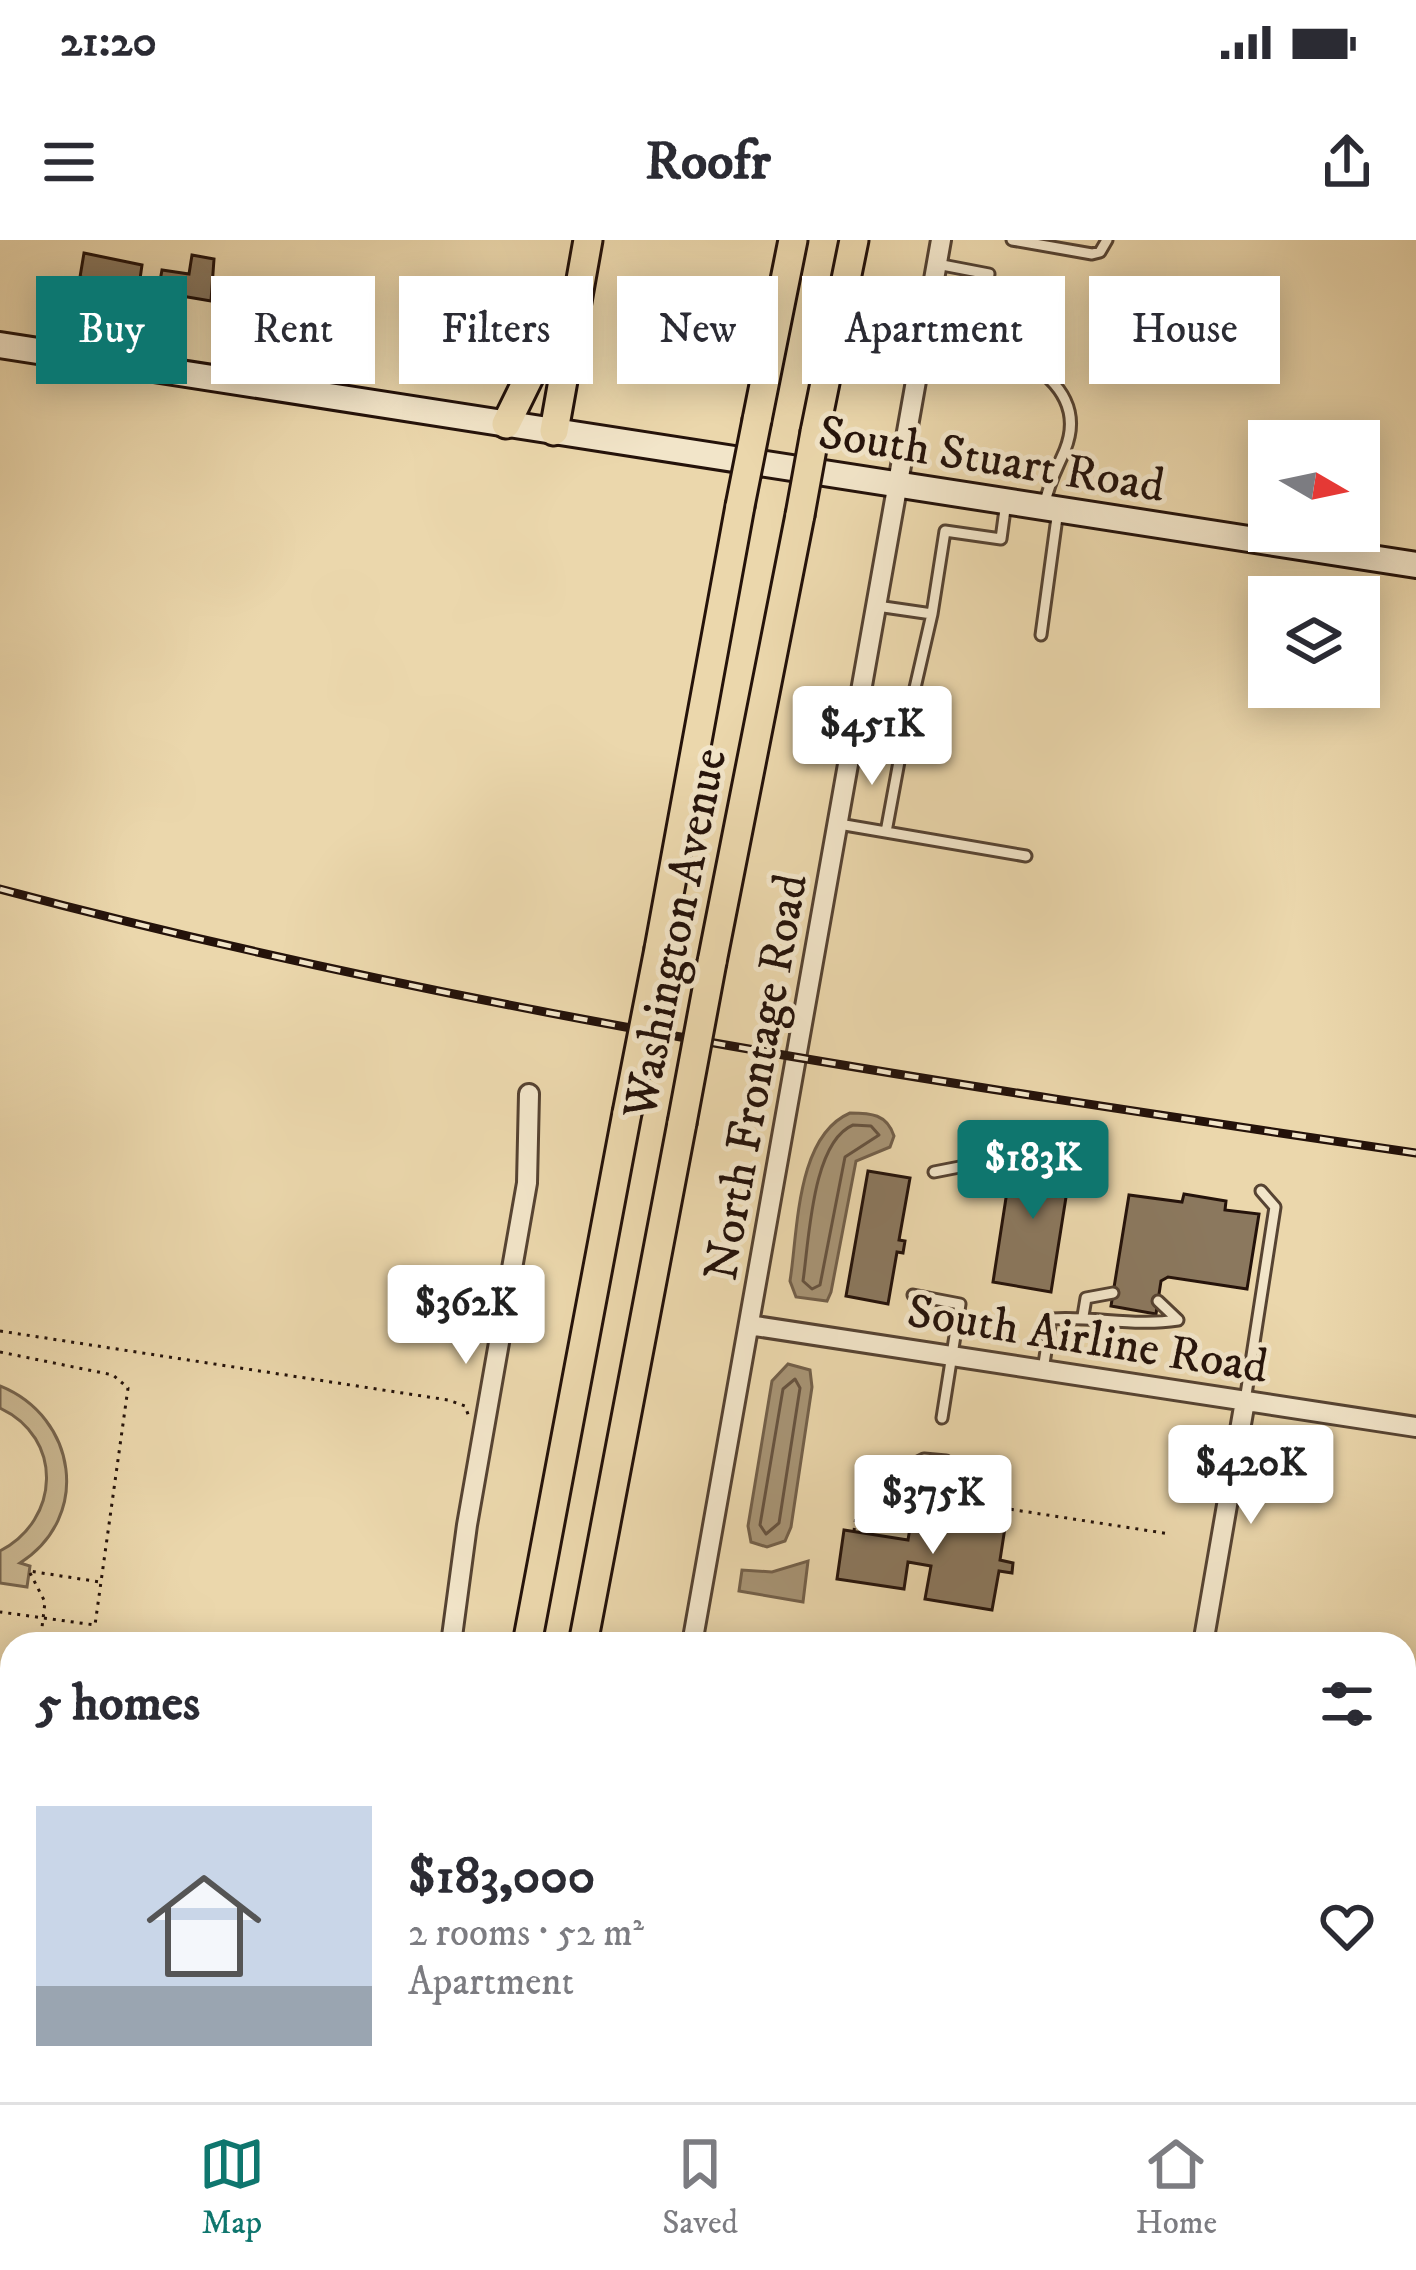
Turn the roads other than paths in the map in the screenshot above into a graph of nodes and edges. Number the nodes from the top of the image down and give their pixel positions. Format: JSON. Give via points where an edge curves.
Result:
{"nodes":[{"id":1,"x":574,"y":240,"type":"edge"},
{"id":2,"x":588,"y":240,"type":"edge"},
{"id":3,"x":791,"y":240,"type":"edge"},
{"id":4,"x":854,"y":240,"type":"edge"},
{"id":5,"x":941,"y":240,"type":"edge"},
{"id":6,"x":1012,"y":240,"type":"edge"},
{"id":7,"x":1107,"y":240,"type":"edge"},
{"id":8,"x":937,"y":264,"type":"junction"},
{"id":9,"x":567,"y":276,"type":"edge"},
{"id":10,"x":0,"y":345,"type":"edge"},
{"id":11,"x":526,"y":384,"type":"edge"},
{"id":12,"x":551,"y":384,"type":"edge"},
{"id":13,"x":506,"y":424,"type":"junction"},
{"id":14,"x":546,"y":430,"type":"junction"},
{"id":15,"x":898,"y":486,"type":"junction"},
{"id":16,"x":1006,"y":502,"type":"junction"},
{"id":17,"x":1051,"y":509,"type":"junction"},
{"id":18,"x":1416,"y":565,"type":"edge"},
{"id":19,"x":877,"y":606,"type":"junction"},
{"id":20,"x":932,"y":614,"type":"junction"},
{"id":21,"x":1041,"y":635,"type":"dead end"},
{"id":22,"x":855,"y":732,"type":"junction"},
{"id":23,"x":903,"y":740,"type":"junction"},
{"id":24,"x":838,"y":824,"type":"junction"},
{"id":25,"x":886,"y":832,"type":"junction"},
{"id":26,"x":1026,"y":856,"type":"dead end"},
{"id":27,"x":529,"y":1094,"type":"dead end"},
{"id":28,"x":980,"y":1163,"type":"dead end"},
{"id":29,"x":934,"y":1172,"type":"dead end"},
{"id":30,"x":1261,"y":1191,"type":"dead end"},
{"id":31,"x":1113,"y":1293,"type":"dead end"},
{"id":32,"x":913,"y":1295,"type":"dead end"},
{"id":33,"x":1158,"y":1301,"type":"dead end"},
{"id":34,"x":1083,"y":1316,"type":"junction"},
{"id":35,"x":749,"y":1325,"type":"junction"},
{"id":36,"x":952,"y":1356,"type":"junction"},
{"id":37,"x":1043,"y":1370,"type":"junction"},
{"id":38,"x":1245,"y":1401,"type":"junction"},
{"id":39,"x":942,"y":1418,"type":"dead end"},
{"id":40,"x":1416,"y":1427,"type":"edge"},
{"id":41,"x":454,"y":1632,"type":"edge"},
{"id":42,"x":529,"y":1632,"type":"edge"},
{"id":43,"x":585,"y":1632,"type":"edge"},
{"id":44,"x":694,"y":1632,"type":"edge"},
{"id":45,"x":1205,"y":1632,"type":"edge"}],
"edges":[{"from":1,"to":9,"type":"main road"},
{"from":2,"to":14,"type":"main road"},
{"from":3,"to":42,"type":"main road","name":"Washington Avenue","bridge":true},
{"from":4,"to":43,"type":"main road","name":"Washington Avenue","bridge":true},
{"from":5,"to":8,"type":"street","name":"North Frontage Road"},
{"from":6,"to":7,"type":"lane","via":[[1092,254]]},
{"from":8,"to":15,"type":"street","name":"North Frontage Road"},
{"from":8,"to":17,"type":"lane","via":[[989,274],[979,336],[1040,368],[1062,391],[1072,416]]},
{"from":10,"to":13,"type":"street","name":"South Stuart Road"},
{"from":11,"to":13,"type":"main road"},
{"from":12,"to":14,"type":"main road"},
{"from":13,"to":14,"type":"street","name":"South Stuart Road"},
{"from":14,"to":15,"type":"street","name":"South Stuart Road"},
{"from":15,"to":16,"type":"street","name":"South Stuart Road"},
{"from":15,"to":19,"type":"street","name":"North Frontage Road"},
{"from":16,"to":17,"type":"street","name":"South Stuart Road"},
{"from":16,"to":20,"type":"lane","via":[[1000,539],[945,531]]},
{"from":17,"to":18,"type":"street","name":"South Stuart Road"},
{"from":17,"to":21,"type":"lane"},
{"from":19,"to":20,"type":"lane"},
{"from":19,"to":22,"type":"street","name":"North Frontage Road"},
{"from":20,"to":23,"type":"lane"},
{"from":22,"to":23,"type":"lane"},
{"from":22,"to":24,"type":"street","name":"North Frontage Road"},
{"from":23,"to":25,"type":"lane"},
{"from":24,"to":25,"type":"lane"},
{"from":24,"to":35,"type":"street","name":"North Frontage Road"},
{"from":25,"to":26,"type":"lane"},
{"from":27,"to":41,"type":"street","via":[[527,1183]]},
{"from":28,"to":29,"type":"lane"},
{"from":30,"to":38,"type":"lane","via":[[1275,1207],[1273,1246]]},
{"from":31,"to":34,"type":"lane","via":[[1086,1298]]},
{"from":32,"to":36,"type":"lane","via":[[960,1304]]},
{"from":33,"to":34,"type":"lane","via":[[1178,1320],[1139,1326]]},
{"from":34,"to":37,"type":"lane","via":[[1052,1319]]},
{"from":35,"to":36,"type":"street","name":"South Airline Road"},
{"from":35,"to":44,"type":"street","name":"North Frontage Road"},
{"from":36,"to":37,"type":"street","name":"South Airline Road"},
{"from":36,"to":39,"type":"lane"},
{"from":37,"to":38,"type":"street","name":"South Airline Road"},
{"from":38,"to":40,"type":"street","name":"South Airline Road"},
{"from":38,"to":45,"type":"street"}]}
